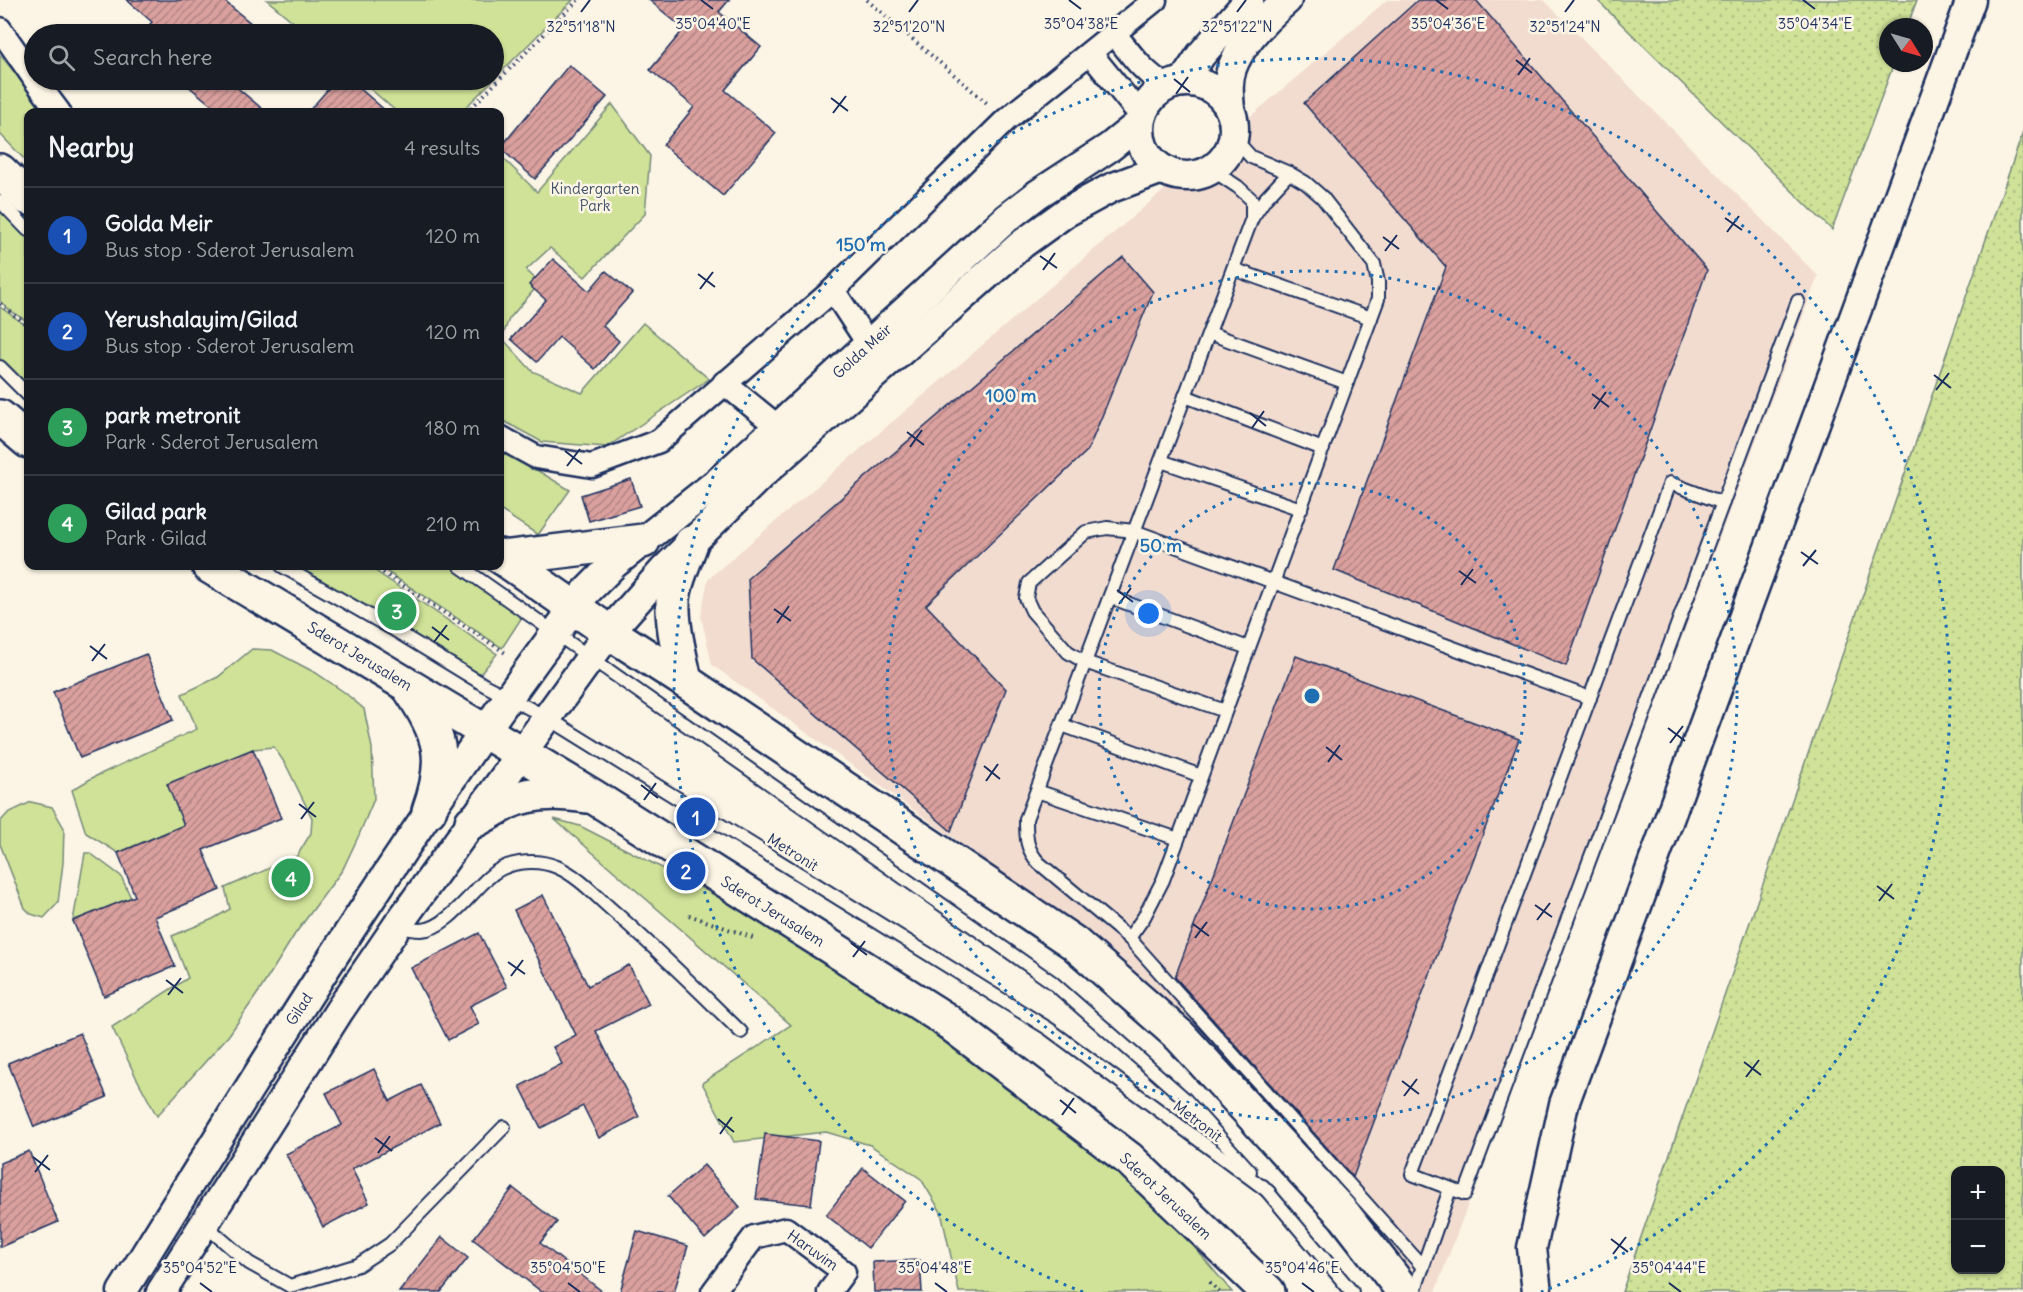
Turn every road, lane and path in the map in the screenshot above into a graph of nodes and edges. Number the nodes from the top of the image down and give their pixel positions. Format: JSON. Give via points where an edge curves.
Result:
{"nodes":[{"id":1,"x":578,"y":0,"type":"edge"},
{"id":2,"x":867,"y":0,"type":"edge"},
{"id":3,"x":1155,"y":0,"type":"edge"},
{"id":4,"x":1249,"y":0,"type":"edge"},
{"id":5,"x":1287,"y":0,"type":"edge"},
{"id":6,"x":1971,"y":0,"type":"edge"},
{"id":7,"x":0,"y":29,"type":"edge"},
{"id":8,"x":1114,"y":33,"type":"junction"},
{"id":9,"x":1090,"y":53,"type":"junction"},
{"id":10,"x":24,"y":63,"type":"edge"},
{"id":11,"x":504,"y":75,"type":"edge"},
{"id":12,"x":1175,"y":84,"type":"junction"},
{"id":13,"x":43,"y":90,"type":"edge"},
{"id":14,"x":489,"y":90,"type":"edge"},
{"id":15,"x":56,"y":108,"type":"edge"},
{"id":16,"x":471,"y":108,"type":"edge"},
{"id":17,"x":1006,"y":120,"type":"junction"},
{"id":18,"x":1141,"y":120,"type":"junction"},
{"id":19,"x":1232,"y":124,"type":"junction"},
{"id":20,"x":1162,"y":169,"type":"junction"},
{"id":21,"x":0,"y":171,"type":"edge"},
{"id":22,"x":1289,"y":173,"type":"junction"},
{"id":23,"x":1198,"y":174,"type":"junction"},
{"id":24,"x":24,"y":194,"type":"edge"},
{"id":25,"x":0,"y":201,"type":"edge"},
{"id":26,"x":1252,"y":218,"type":"junction"},
{"id":27,"x":24,"y":226,"type":"edge"},
{"id":28,"x":1233,"y":269,"type":"junction"},
{"id":29,"x":833,"y":290,"type":"junction"},
{"id":30,"x":1798,"y":301,"type":"dead end"},
{"id":31,"x":0,"y":304,"type":"edge"},
{"id":32,"x":1371,"y":318,"type":"junction"},
{"id":33,"x":24,"y":322,"type":"edge"},
{"id":34,"x":1209,"y":333,"type":"junction"},
{"id":35,"x":869,"y":345,"type":"junction"},
{"id":36,"x":0,"y":367,"type":"edge"},
{"id":37,"x":724,"y":383,"type":"junction"},
{"id":38,"x":1347,"y":383,"type":"junction"},
{"id":39,"x":24,"y":391,"type":"edge"},
{"id":40,"x":1185,"y":396,"type":"junction"},
{"id":41,"x":0,"y":417,"type":"edge"},
{"id":42,"x":778,"y":427,"type":"junction"},
{"id":43,"x":24,"y":438,"type":"edge"},
{"id":44,"x":504,"y":439,"type":"edge"},
{"id":45,"x":1323,"y":449,"type":"junction"},
{"id":46,"x":1161,"y":461,"type":"junction"},
{"id":47,"x":1723,"y":503,"type":"junction"},
{"id":48,"x":1300,"y":509,"type":"junction"},
{"id":49,"x":1134,"y":531,"type":"junction"},
{"id":50,"x":643,"y":541,"type":"junction"},
{"id":51,"x":691,"y":543,"type":"junction"},
{"id":52,"x":504,"y":557,"type":"edge"},
{"id":53,"x":504,"y":559,"type":"edge"},
{"id":54,"x":216,"y":570,"type":"edge"},
{"id":55,"x":289,"y":570,"type":"edge"},
{"id":56,"x":379,"y":570,"type":"edge"},
{"id":57,"x":466,"y":570,"type":"edge"},
{"id":58,"x":1274,"y":582,"type":"junction"},
{"id":59,"x":1110,"y":597,"type":"junction"},
{"id":60,"x":575,"y":607,"type":"junction"},
{"id":61,"x":609,"y":632,"type":"junction"},
{"id":62,"x":556,"y":633,"type":"junction"},
{"id":63,"x":1248,"y":648,"type":"junction"},
{"id":64,"x":511,"y":656,"type":"dead end"},
{"id":65,"x":591,"y":659,"type":"junction"},
{"id":66,"x":1085,"y":662,"type":"junction"},
{"id":67,"x":685,"y":681,"type":"junction"},
{"id":68,"x":407,"y":685,"type":"junction"},
{"id":69,"x":510,"y":698,"type":"junction"},
{"id":70,"x":1590,"y":698,"type":"junction"},
{"id":71,"x":1225,"y":711,"type":"junction"},
{"id":72,"x":548,"y":718,"type":"junction"},
{"id":73,"x":1062,"y":725,"type":"junction"},
{"id":74,"x":485,"y":732,"type":"junction"},
{"id":75,"x":522,"y":754,"type":"junction"},
{"id":76,"x":1202,"y":776,"type":"junction"},
{"id":77,"x":1037,"y":791,"type":"junction"},
{"id":78,"x":594,"y":797,"type":"junction"},
{"id":79,"x":429,"y":811,"type":"junction"},
{"id":80,"x":472,"y":822,"type":"junction"},
{"id":81,"x":1178,"y":839,"type":"junction"},
{"id":82,"x":397,"y":926,"type":"junction"},
{"id":83,"x":1129,"y":938,"type":"junction"},
{"id":84,"x":741,"y":1032,"type":"dead end"},
{"id":85,"x":504,"y":1127,"type":"dead end"},
{"id":86,"x":1450,"y":1189,"type":"junction"},
{"id":87,"x":1269,"y":1192,"type":"junction"},
{"id":88,"x":205,"y":1225,"type":"junction"},
{"id":89,"x":1413,"y":1280,"type":"edge"},
{"id":90,"x":122,"y":1292,"type":"edge"},
{"id":91,"x":161,"y":1292,"type":"edge"},
{"id":92,"x":713,"y":1292,"type":"edge"},
{"id":93,"x":829,"y":1292,"type":"edge"},
{"id":94,"x":1268,"y":1292,"type":"edge"},
{"id":95,"x":1352,"y":1292,"type":"edge"},
{"id":96,"x":1414,"y":1292,"type":"edge"},
{"id":97,"x":1537,"y":1292,"type":"edge"}],
"edges":[{"from":1,"to":11,"type":"path"},
{"from":2,"to":17,"type":"path"},
{"from":3,"to":8,"type":"street"},
{"from":4,"to":12,"type":"street"},
{"from":5,"to":19,"type":"street","via":[[1266,18],[1232,68]]},
{"from":6,"to":97,"type":"street","via":[[1564,1104],[1532,1248]]},
{"from":7,"to":10,"type":"street"},
{"from":8,"to":9,"type":"street"},
{"from":8,"to":12,"type":"street","via":[[1153,79]]},
{"from":9,"to":17,"type":"street"},
{"from":9,"to":18,"type":"street"},
{"from":12,"to":18,"type":"street","via":[[1154,95]]},
{"from":12,"to":19,"type":"street","via":[[1199,82],[1214,89],[1223,98]]},
{"from":13,"to":15,"type":"street"},
{"from":14,"to":16,"type":"path"},
{"from":17,"to":29,"type":"street"},
{"from":18,"to":20,"type":"street","via":[[1145,151]]},
{"from":18,"to":35,"type":"street","name":"Golda Meir","via":[[1110,147],[1007,218]]},
{"from":19,"to":22,"type":"lane","via":[[1251,157]]},
{"from":19,"to":23,"type":"street","via":[[1229,150],[1211,170]]},
{"from":20,"to":23,"type":"street","via":[[1186,176]]},
{"from":20,"to":51,"type":"street","name":"Golda Meir","via":[[1111,188],[1065,213],[1022,244],[761,475]]},
{"from":21,"to":24,"type":"main road"},
{"from":22,"to":26,"type":"lane"},
{"from":22,"to":32,"type":"lane","via":[[1322,197],[1374,264],[1378,299]]},
{"from":23,"to":26,"type":"lane","via":[[1220,175],[1238,187],[1252,200]]},
{"from":25,"to":27,"type":"lane"},
{"from":26,"to":28,"type":"lane"},
{"from":28,"to":32,"type":"lane"},
{"from":28,"to":34,"type":"lane"},
{"from":29,"to":35,"type":"street"},
{"from":29,"to":37,"type":"street"},
{"from":30,"to":47,"type":"lane"},
{"from":31,"to":33,"type":"path"},
{"from":32,"to":38,"type":"lane"},
{"from":34,"to":38,"type":"lane"},
{"from":34,"to":40,"type":"lane"},
{"from":35,"to":42,"type":"street","name":"Golda Meir"},
{"from":36,"to":39,"type":"lane"},
{"from":37,"to":42,"type":"street"},
{"from":37,"to":44,"type":"street","via":[[659,441],[592,466],[536,457]]},
{"from":38,"to":45,"type":"lane"},
{"from":40,"to":45,"type":"lane"},
{"from":40,"to":46,"type":"lane"},
{"from":41,"to":43,"type":"main road"},
{"from":42,"to":50,"type":"street","name":"Golda Meir","via":[[710,489]]},
{"from":45,"to":48,"type":"lane"},
{"from":46,"to":48,"type":"lane"},
{"from":46,"to":49,"type":"lane"},
{"from":47,"to":70,"type":"lane","via":[[1670,483]]},
{"from":47,"to":86,"type":"lane","via":[[1465,1194]]},
{"from":48,"to":58,"type":"lane"},
{"from":49,"to":58,"type":"lane"},
{"from":49,"to":59,"type":"lane"},
{"from":49,"to":66,"type":"lane","via":[[1107,528],[1086,532],[1029,583],[1026,598],[1032,611],[1068,652]]},
{"from":50,"to":52,"type":"main road"},
{"from":50,"to":60,"type":"street","name":"Golda Meir","via":[[614,564]]},
{"from":51,"to":61,"type":"street","name":"Golda Meir"},
{"from":51,"to":67,"type":"main road","via":[[673,601],[674,628]]},
{"from":53,"to":60,"type":"main road"},
{"from":54,"to":68,"type":"main road","name":"Sderot Jerusalem"},
{"from":55,"to":69,"type":"lane","name":"Metronit"},
{"from":56,"to":64,"type":"path"},
{"from":57,"to":62,"type":"lane","name":"Metronit"},
{"from":58,"to":63,"type":"lane"},
{"from":58,"to":70,"type":"lane"},
{"from":59,"to":63,"type":"lane"},
{"from":59,"to":66,"type":"lane"},
{"from":60,"to":61,"type":"main road"},
{"from":60,"to":62,"type":"street","name":"Golda Meir"},
{"from":61,"to":65,"type":"street","name":"Golda Meir"},
{"from":61,"to":67,"type":"main road"},
{"from":62,"to":65,"type":"lane","name":"Metronit"},
{"from":62,"to":69,"type":"street","name":"Golda Meir"},
{"from":63,"to":71,"type":"lane"},
{"from":65,"to":72,"type":"street","name":"Golda Meir"},
{"from":65,"to":87,"type":"lane","name":"Metronit","via":[[1052,982],[1184,1098]]},
{"from":66,"to":71,"type":"lane"},
{"from":66,"to":73,"type":"lane"},
{"from":67,"to":89,"type":"main road","via":[[1074,944],[1180,1036],[1345,1216]]},
{"from":68,"to":74,"type":"main road","name":"Sderot Jerusalem"},
{"from":68,"to":79,"type":"main road","via":[[425,712],[439,748],[437,790]]},
{"from":69,"to":72,"type":"lane","name":"Metronit"},
{"from":69,"to":74,"type":"street","name":"Golda Meir"},
{"from":70,"to":86,"type":"lane","via":[[1412,1174]]},
{"from":71,"to":76,"type":"lane"},
{"from":72,"to":75,"type":"street","name":"Golda Meir"},
{"from":72,"to":87,"type":"lane","name":"Metronit","via":[[1049,1029]]},
{"from":73,"to":76,"type":"lane"},
{"from":73,"to":77,"type":"lane"},
{"from":74,"to":75,"type":"main road","name":"Sderot Jerusalem"},
{"from":74,"to":79,"type":"street","name":"Gilad"},
{"from":75,"to":78,"type":"main road","name":"Sderot Jerusalem"},
{"from":75,"to":80,"type":"street"},
{"from":76,"to":81,"type":"lane"},
{"from":77,"to":81,"type":"lane"},
{"from":77,"to":83,"type":"lane","via":[[1026,819],[1030,853]]},
{"from":78,"to":80,"type":"main road","via":[[529,795]]},
{"from":78,"to":94,"type":"main road","name":"Sderot Jerusalem","via":[[943,1018],[1129,1159]]},
{"from":79,"to":90,"type":"street","name":"Gilad","via":[[284,1032]]},
{"from":80,"to":82,"type":"street"},
{"from":81,"to":83,"type":"lane","via":[[1156,896]]},
{"from":82,"to":84,"type":"lane","via":[[422,930],[436,925],[456,913],[494,872],[515,864],[535,862],[556,867],[577,879],[631,926]]},
{"from":82,"to":88,"type":"street"},
{"from":83,"to":89,"type":"lane"},
{"from":85,"to":88,"type":"lane","via":[[390,1244],[358,1265],[326,1276],[290,1286],[249,1263]]},
{"from":86,"to":89,"type":"lane"},
{"from":87,"to":95,"type":"lane","name":"Metronit"},
{"from":88,"to":91,"type":"street"},
{"from":89,"to":96,"type":"lane"},
{"from":92,"to":93,"type":"street","name":"Haruvim","via":[[754,1237],[786,1229],[844,1272]]}]}
